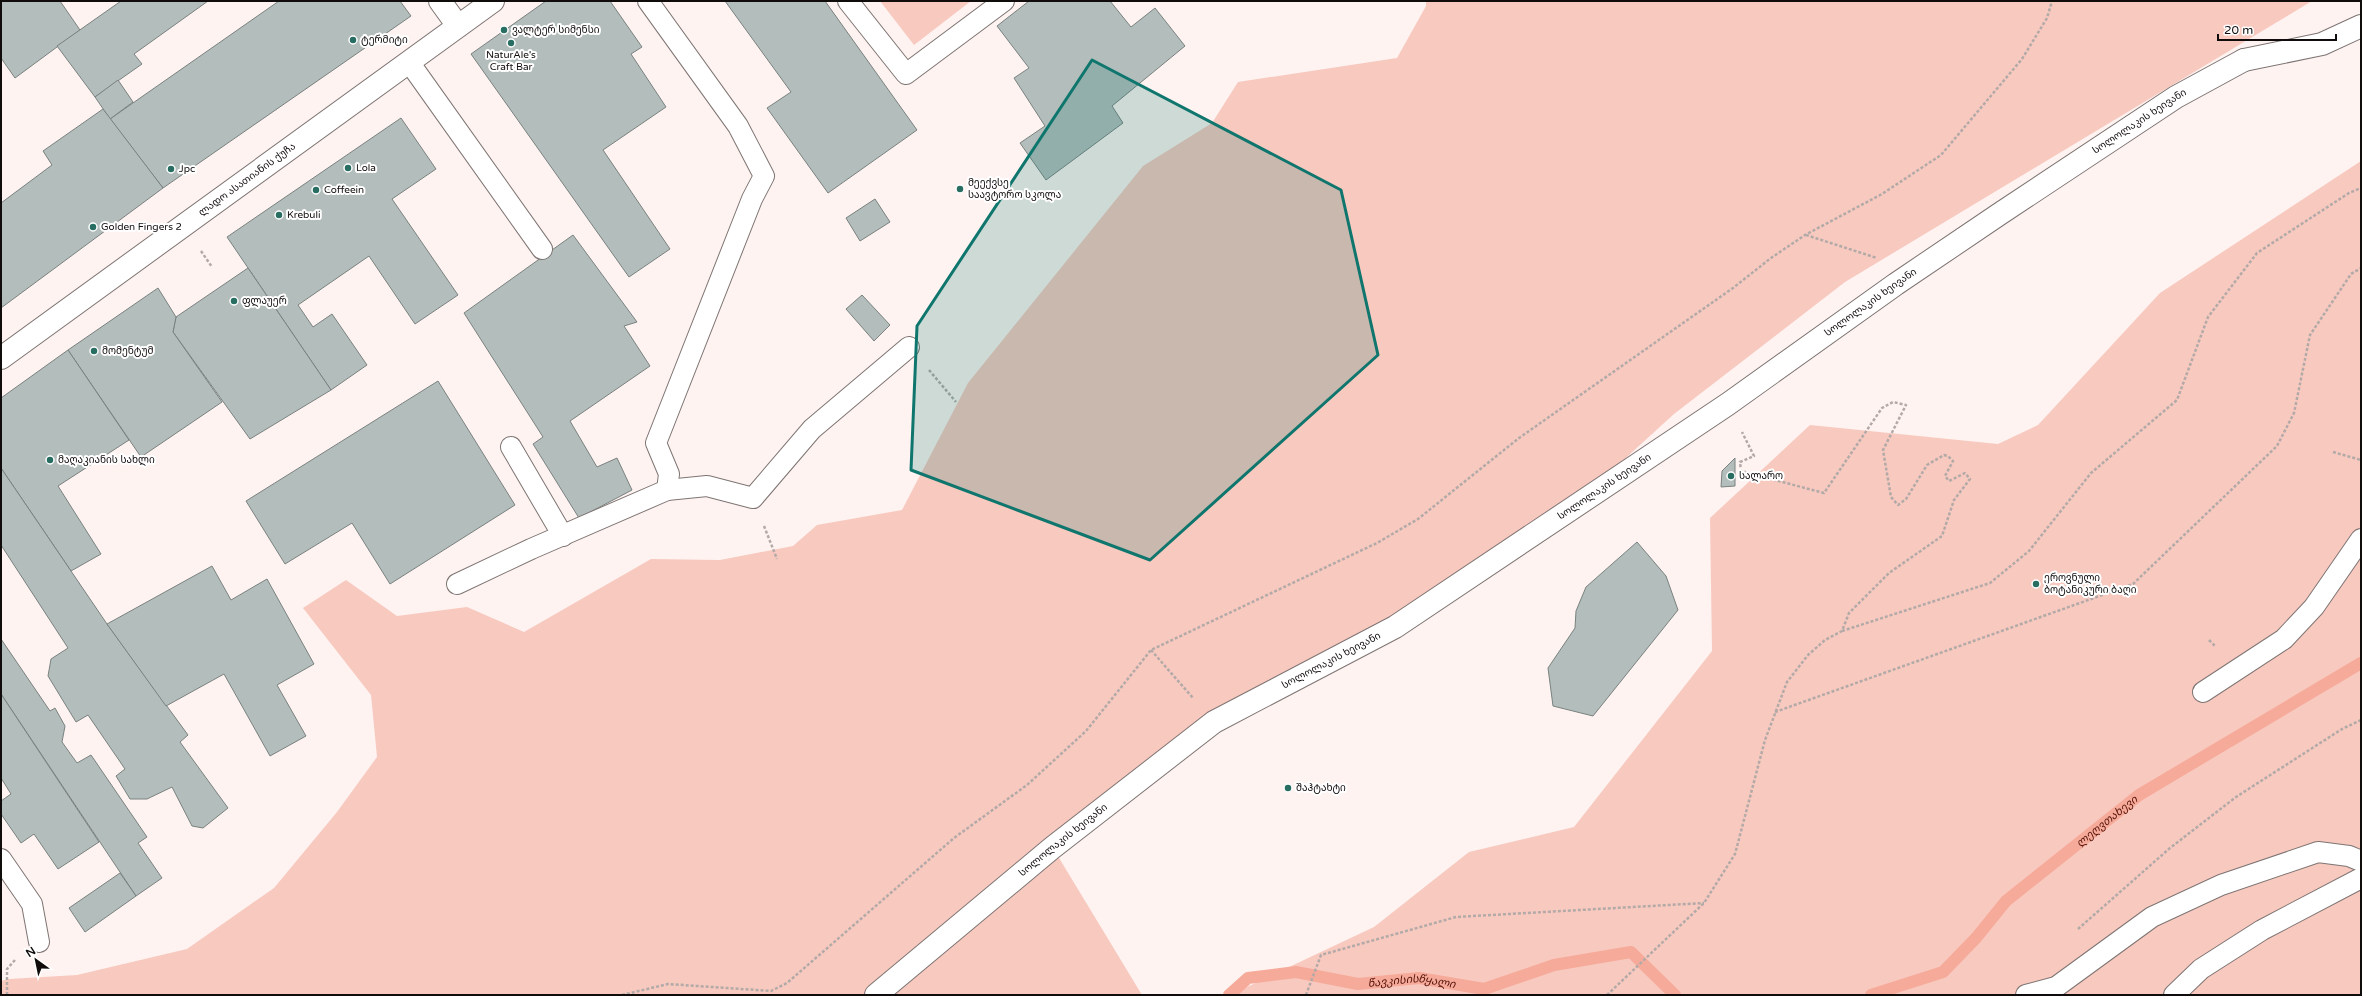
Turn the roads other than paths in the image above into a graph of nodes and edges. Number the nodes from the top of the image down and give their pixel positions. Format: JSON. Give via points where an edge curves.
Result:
{"nodes":[{"id":1,"x":440,"y":1,"type":"edge"},
{"id":2,"x":493,"y":1,"type":"edge"},
{"id":3,"x":648,"y":1,"type":"edge"},
{"id":4,"x":848,"y":1,"type":"edge"},
{"id":5,"x":1004,"y":1,"type":"edge"},
{"id":6,"x":458,"y":26,"type":"junction"},
{"id":7,"x":2361,"y":26,"type":"edge"},
{"id":8,"x":409,"y":62,"type":"junction"},
{"id":9,"x":542,"y":249,"type":"dead end"},
{"id":10,"x":909,"y":347,"type":"road end"},
{"id":11,"x":1,"y":358,"type":"edge"},
{"id":12,"x":511,"y":448,"type":"dead end"},
{"id":13,"x":666,"y":490,"type":"junction"},
{"id":14,"x":563,"y":536,"type":"junction"},
{"id":15,"x":2361,"y":539,"type":"edge"},
{"id":16,"x":457,"y":584,"type":"dead end"},
{"id":17,"x":2203,"y":692,"type":"dead end"},
{"id":18,"x":1,"y":859,"type":"edge"},
{"id":19,"x":2361,"y":861,"type":"edge"},
{"id":20,"x":2361,"y":878,"type":"edge"},
{"id":21,"x":39,"y":942,"type":"dead end"},
{"id":22,"x":876,"y":995,"type":"edge"},
{"id":23,"x":2026,"y":995,"type":"edge"},
{"id":24,"x":2174,"y":995,"type":"edge"}],
"edges":[{"from":1,"to":6,"type":"street"},
{"from":2,"to":6,"type":"street","name":"ლადო ასათიანის ქუჩა"},
{"from":3,"to":13,"type":"lane","via":[[738,126],[764,176],[752,199],[656,443],[669,474]]},
{"from":4,"to":5,"type":"lane","via":[[906,74]]},
{"from":6,"to":8,"type":"street","name":"ლადო ასათიანის ქუჩა"},
{"from":7,"to":22,"type":"street","name":"სოლოლაკის ხეივანი","via":[[2322,44],[2244,60],[2176,97],[1896,284],[1728,404],[1395,627],[1214,722],[1047,852]]},
{"from":8,"to":9,"type":"lane"},
{"from":8,"to":11,"type":"street","name":"ლადო ასათიანის ქუჩა"},
{"from":10,"to":13,"type":"lane","via":[[812,429],[752,498],[707,486]]},
{"from":12,"to":14,"type":"lane"},
{"from":13,"to":14,"type":"lane"},
{"from":14,"to":16,"type":"lane"},
{"from":15,"to":17,"type":"lane","via":[[2314,607],[2284,639]]},
{"from":18,"to":21,"type":"lane","via":[[32,904]]},
{"from":19,"to":23,"type":"lane","via":[[2349,856],[2318,852],[2221,885],[2152,917],[2056,987]]},
{"from":20,"to":24,"type":"lane","via":[[2262,930],[2201,969]]}]}
